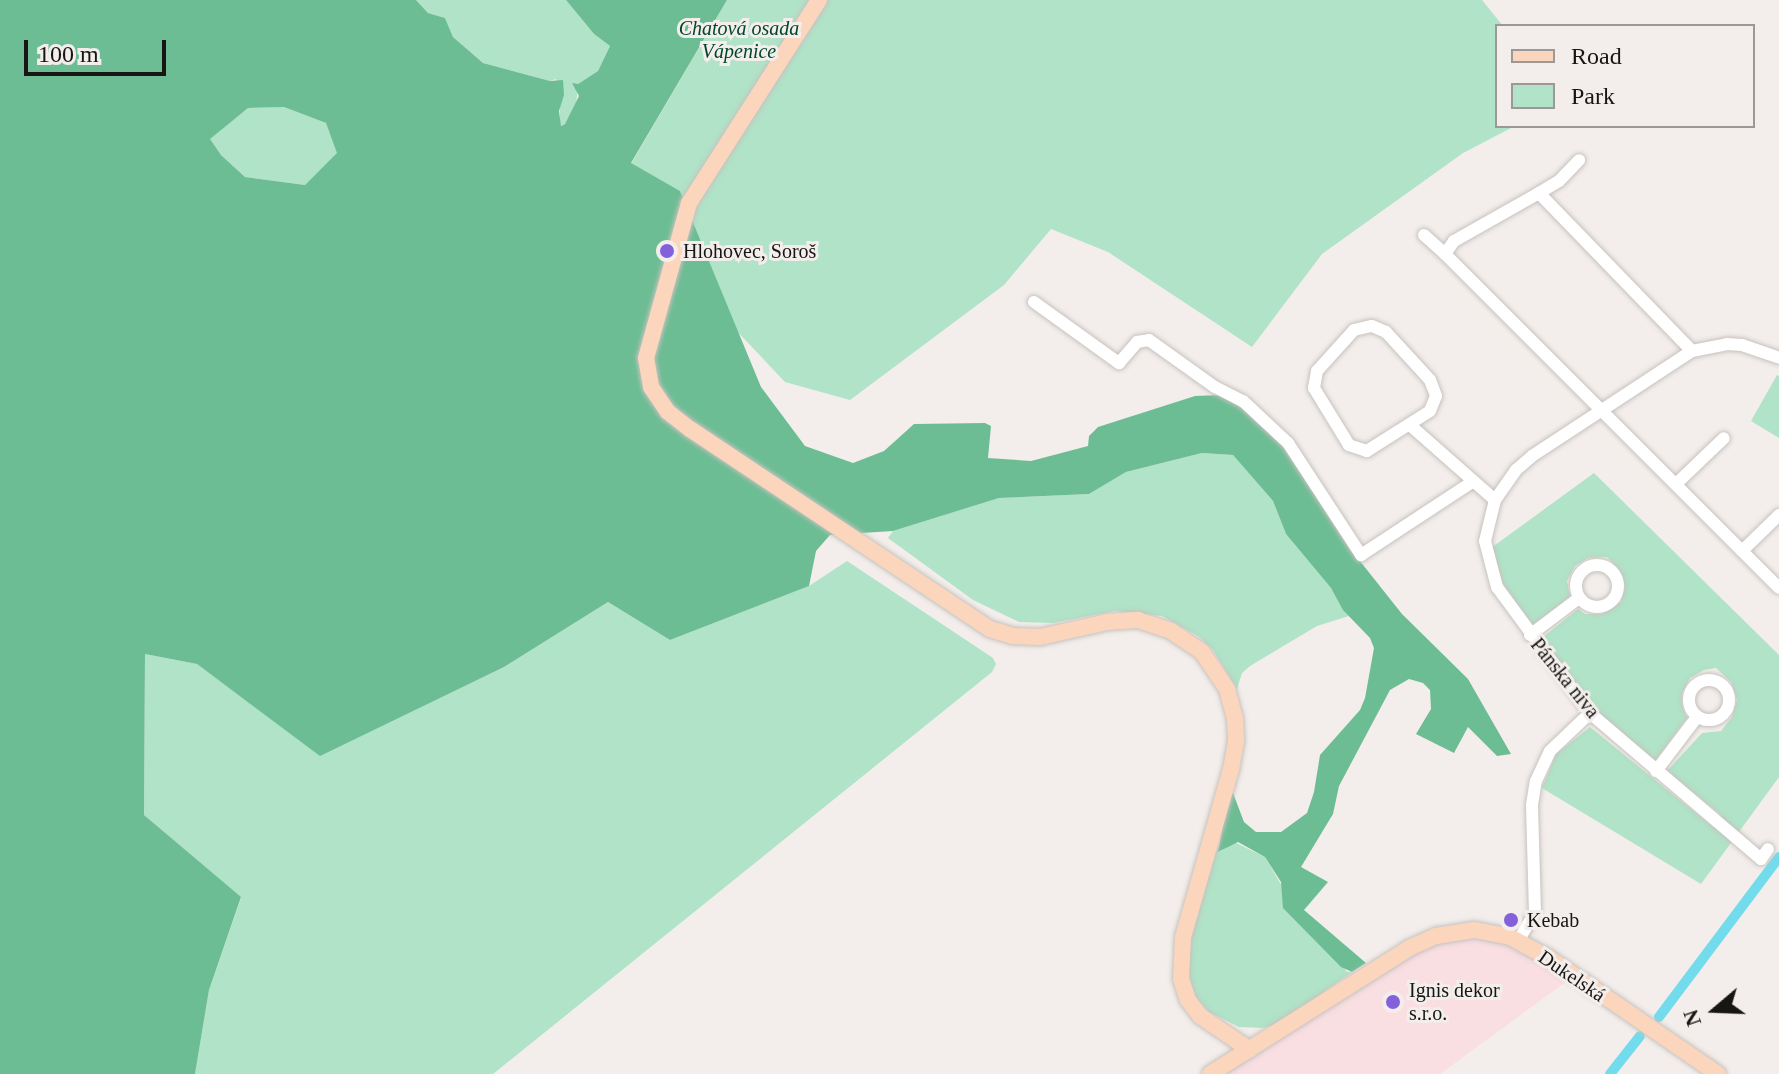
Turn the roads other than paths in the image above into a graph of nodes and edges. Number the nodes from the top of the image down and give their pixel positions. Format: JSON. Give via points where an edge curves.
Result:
{"nodes":[{"id":1,"x":819,"y":0,"type":"edge"},
{"id":2,"x":1579,"y":160,"type":"dead end"},
{"id":3,"x":1539,"y":193,"type":"junction"},
{"id":4,"x":1424,"y":235,"type":"dead end"},
{"id":5,"x":1445,"y":254,"type":"junction"},
{"id":6,"x":1034,"y":302,"type":"dead end"},
{"id":7,"x":1779,"y":342,"type":"edge"},
{"id":8,"x":1692,"y":351,"type":"junction"},
{"id":9,"x":1762,"y":351,"type":"junction"},
{"id":10,"x":1779,"y":358,"type":"edge"},
{"id":11,"x":1601,"y":409,"type":"junction"},
{"id":12,"x":1411,"y":426,"type":"junction"},
{"id":13,"x":1724,"y":438,"type":"dead end"},
{"id":14,"x":1472,"y":482,"type":"junction"},
{"id":15,"x":1676,"y":484,"type":"junction"},
{"id":16,"x":1495,"y":500,"type":"junction"},
{"id":17,"x":1779,"y":515,"type":"edge"},
{"id":18,"x":1742,"y":551,"type":"junction"},
{"id":19,"x":1779,"y":588,"type":"edge"},
{"id":20,"x":1579,"y":598,"type":"dead end"},
{"id":21,"x":1530,"y":635,"type":"junction"},
{"id":22,"x":1590,"y":713,"type":"junction"},
{"id":23,"x":1697,"y":717,"type":"dead end"},
{"id":24,"x":1656,"y":771,"type":"junction"},
{"id":25,"x":1768,"y":849,"type":"dead end"},
{"id":26,"x":1518,"y":941,"type":"junction"},
{"id":27,"x":1250,"y":1050,"type":"junction"},
{"id":28,"x":1210,"y":1074,"type":"edge"},
{"id":29,"x":1718,"y":1074,"type":"edge"}],
"edges":[{"from":1,"to":27,"type":"main road","via":[[686,210],[646,358],[651,387],[661,405],[690,429],[990,629],[1040,637],[1138,620],[1166,628],[1202,652],[1227,689],[1236,741],[1183,937],[1181,979],[1200,1016]]},
{"from":2,"to":3,"type":"street"},
{"from":3,"to":5,"type":"street","via":[[1454,241]]},
{"from":3,"to":8,"type":"street"},
{"from":4,"to":5,"type":"street"},
{"from":5,"to":11,"type":"street"},
{"from":6,"to":14,"type":"street","via":[[1119,363],[1137,342],[1149,340],[1243,401],[1288,443],[1361,555]]},
{"from":7,"to":9,"type":"street"},
{"from":8,"to":9,"type":"street","via":[[1727,344]]},
{"from":8,"to":11,"type":"street"},
{"from":9,"to":10,"type":"street"},
{"from":11,"to":15,"type":"street"},
{"from":11,"to":16,"type":"street","via":[[1516,469]]},
{"from":12,"to":12,"type":"street","via":[[1430,411],[1436,396],[1430,380],[1386,332],[1372,326],[1354,330],[1317,371],[1314,388],[1349,445],[1367,451]]},
{"from":12,"to":14,"type":"street"},
{"from":13,"to":15,"type":"street"},
{"from":14,"to":16,"type":"street"},
{"from":15,"to":18,"type":"street"},
{"from":16,"to":21,"type":"street","name":"Pánska niva","via":[[1485,541],[1488,563],[1497,587]]},
{"from":17,"to":18,"type":"street"},
{"from":18,"to":19,"type":"street"},
{"from":20,"to":21,"type":"street"},
{"from":21,"to":22,"type":"street","name":"Pánska niva"},
{"from":22,"to":24,"type":"street","name":"Pánska niva"},
{"from":22,"to":26,"type":"street","via":[[1550,751],[1536,781],[1535,913]]},
{"from":23,"to":24,"type":"street"},
{"from":24,"to":25,"type":"street","name":"Pánska niva","via":[[1761,859]]},
{"from":26,"to":27,"type":"main road","name":"Dukelská","via":[[1481,930],[1427,940]]},
{"from":26,"to":29,"type":"main road","name":"Dukelská"},
{"from":27,"to":28,"type":"main road","name":"Dukelská"}]}
